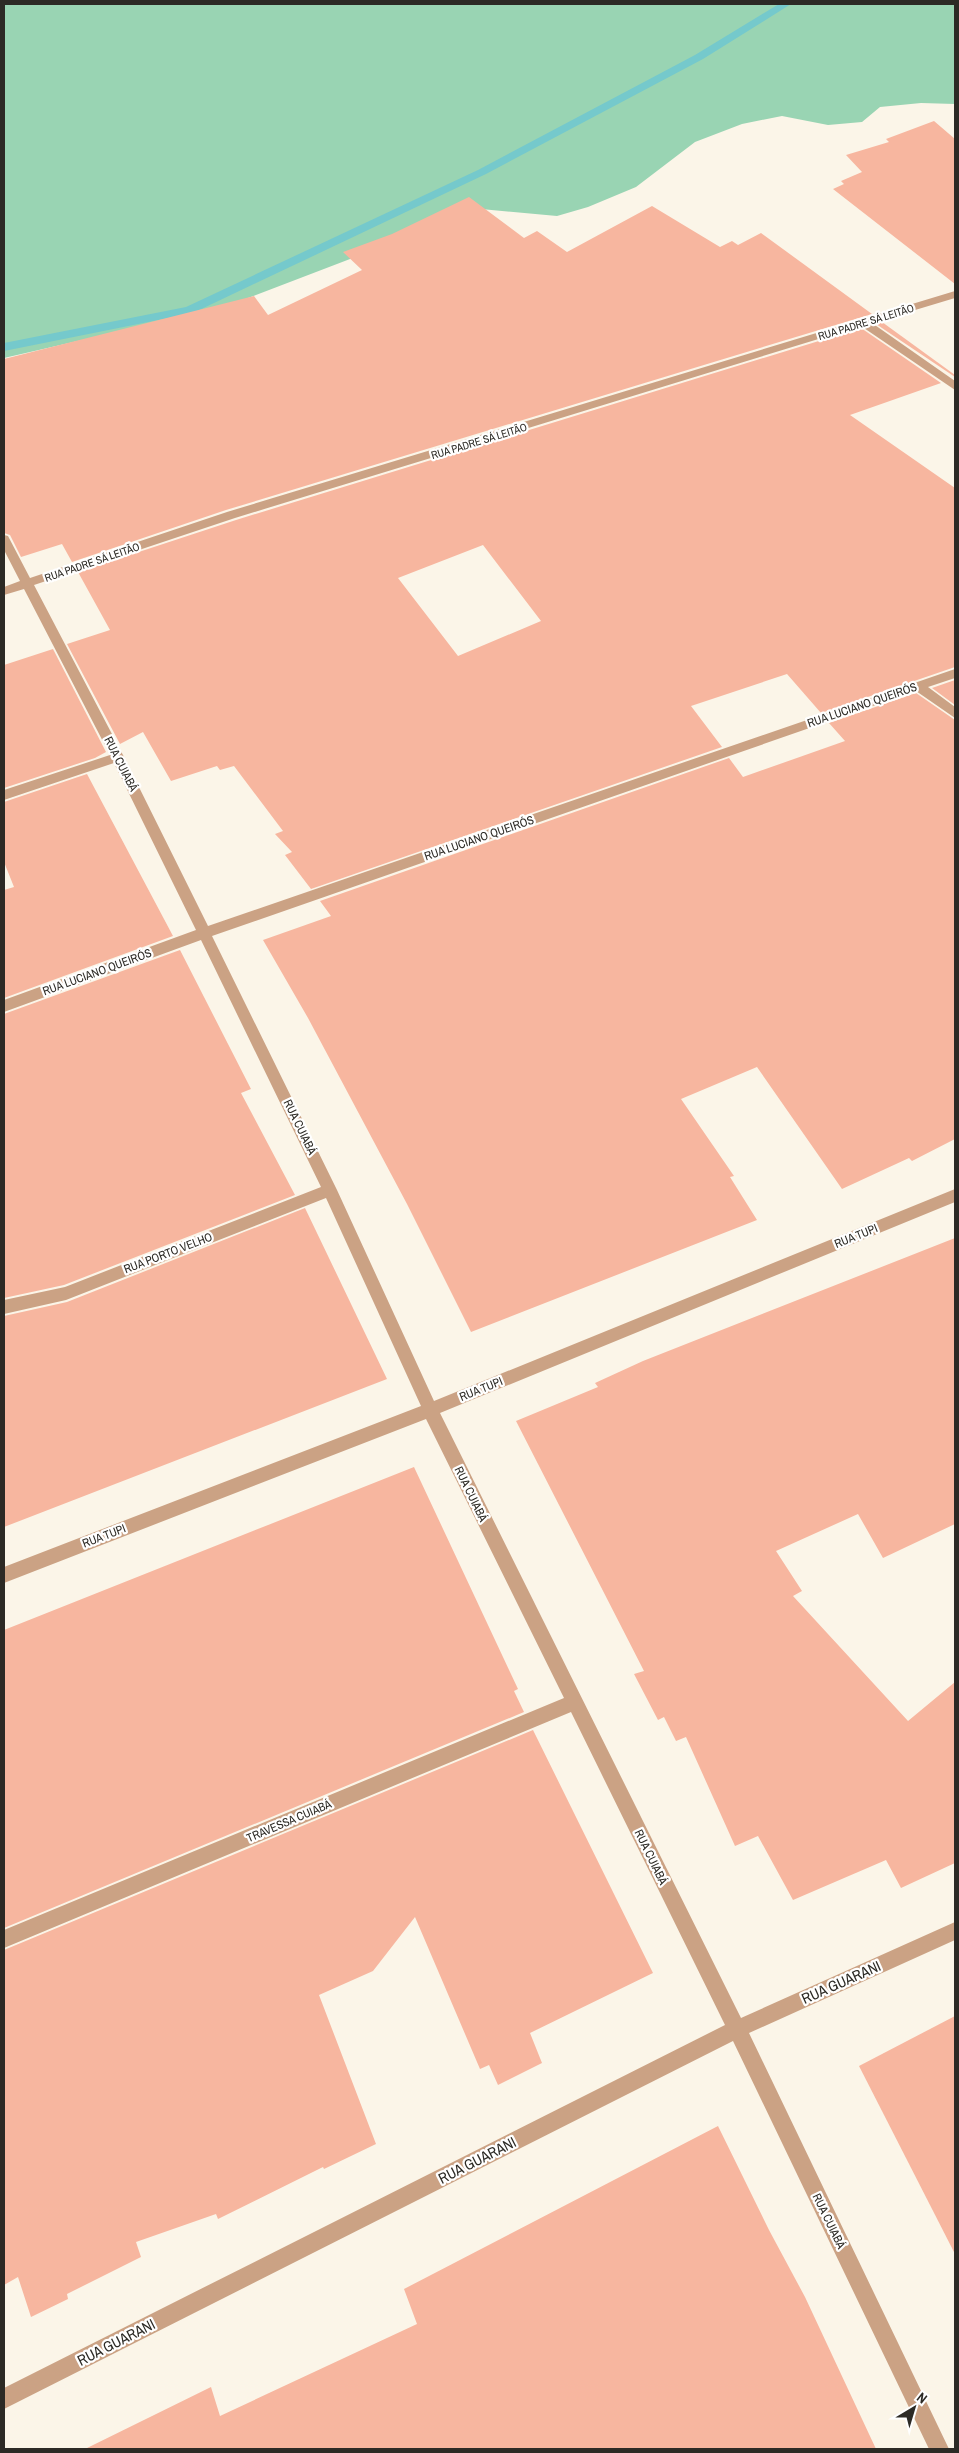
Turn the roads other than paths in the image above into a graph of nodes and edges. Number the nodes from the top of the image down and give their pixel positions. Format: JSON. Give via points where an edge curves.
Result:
{"nodes":[{"id":1,"x":955,"y":294,"type":"edge"},
{"id":2,"x":864,"y":322,"type":"junction"},
{"id":3,"x":955,"y":386,"type":"edge"},
{"id":4,"x":4,"y":539,"type":"edge"},
{"id":5,"x":26,"y":584,"type":"junction"},
{"id":6,"x":4,"y":591,"type":"edge"},
{"id":7,"x":955,"y":674,"type":"edge"},
{"id":8,"x":918,"y":686,"type":"junction"},
{"id":9,"x":955,"y":713,"type":"edge"},
{"id":10,"x":118,"y":757,"type":"junction"},
{"id":11,"x":4,"y":795,"type":"edge"},
{"id":12,"x":204,"y":933,"type":"junction"},
{"id":13,"x":4,"y":1006,"type":"edge"},
{"id":14,"x":330,"y":1190,"type":"junction"},
{"id":15,"x":955,"y":1195,"type":"edge"},
{"id":16,"x":4,"y":1307,"type":"edge"},
{"id":17,"x":430,"y":1410,"type":"junction"},
{"id":18,"x":4,"y":1575,"type":"edge"},
{"id":19,"x":574,"y":1702,"type":"junction"},
{"id":20,"x":955,"y":1931,"type":"edge"},
{"id":21,"x":4,"y":1939,"type":"edge"},
{"id":22,"x":737,"y":2029,"type":"junction"},
{"id":23,"x":4,"y":2399,"type":"edge"},
{"id":24,"x":939,"y":2449,"type":"edge"}],
"edges":[{"from":1,"to":2,"type":"street","name":"RUA PADRE SÁ LEITÃO"},
{"from":2,"to":3,"type":"street"},
{"from":2,"to":5,"type":"street","name":"RUA PADRE SÁ LEITÃO","via":[[231,515]]},
{"from":4,"to":5,"type":"street","name":"RUA CUIABÁ"},
{"from":5,"to":6,"type":"street","name":"RUA PADRE SÁ LEITÃO"},
{"from":5,"to":10,"type":"street","name":"RUA CUIABÁ"},
{"from":7,"to":8,"type":"street","name":"RUA LUCIANO QUEIRÓS"},
{"from":8,"to":9,"type":"street"},
{"from":8,"to":12,"type":"street","name":"RUA LUCIANO QUEIRÓS"},
{"from":10,"to":11,"type":"street"},
{"from":10,"to":12,"type":"street","name":"RUA CUIABÁ"},
{"from":12,"to":13,"type":"street","name":"RUA LUCIANO QUEIRÓS"},
{"from":12,"to":14,"type":"street","name":"RUA CUIABÁ"},
{"from":14,"to":16,"type":"street","name":"RUA PORTO VELHO","via":[[66,1294]]},
{"from":14,"to":17,"type":"street","name":"RUA CUIABÁ"},
{"from":15,"to":17,"type":"street","name":"RUA TUPI"},
{"from":17,"to":18,"type":"street","name":"RUA TUPI"},
{"from":17,"to":19,"type":"street","name":"RUA CUIABÁ"},
{"from":19,"to":21,"type":"street","name":"TRAVESSA CUIABÁ"},
{"from":19,"to":22,"type":"street","name":"RUA CUIABÁ"},
{"from":20,"to":22,"type":"street","name":"RUA GUARANI"},
{"from":22,"to":23,"type":"street","name":"RUA GUARANI"},
{"from":22,"to":24,"type":"street","name":"RUA CUIABÁ"}]}
